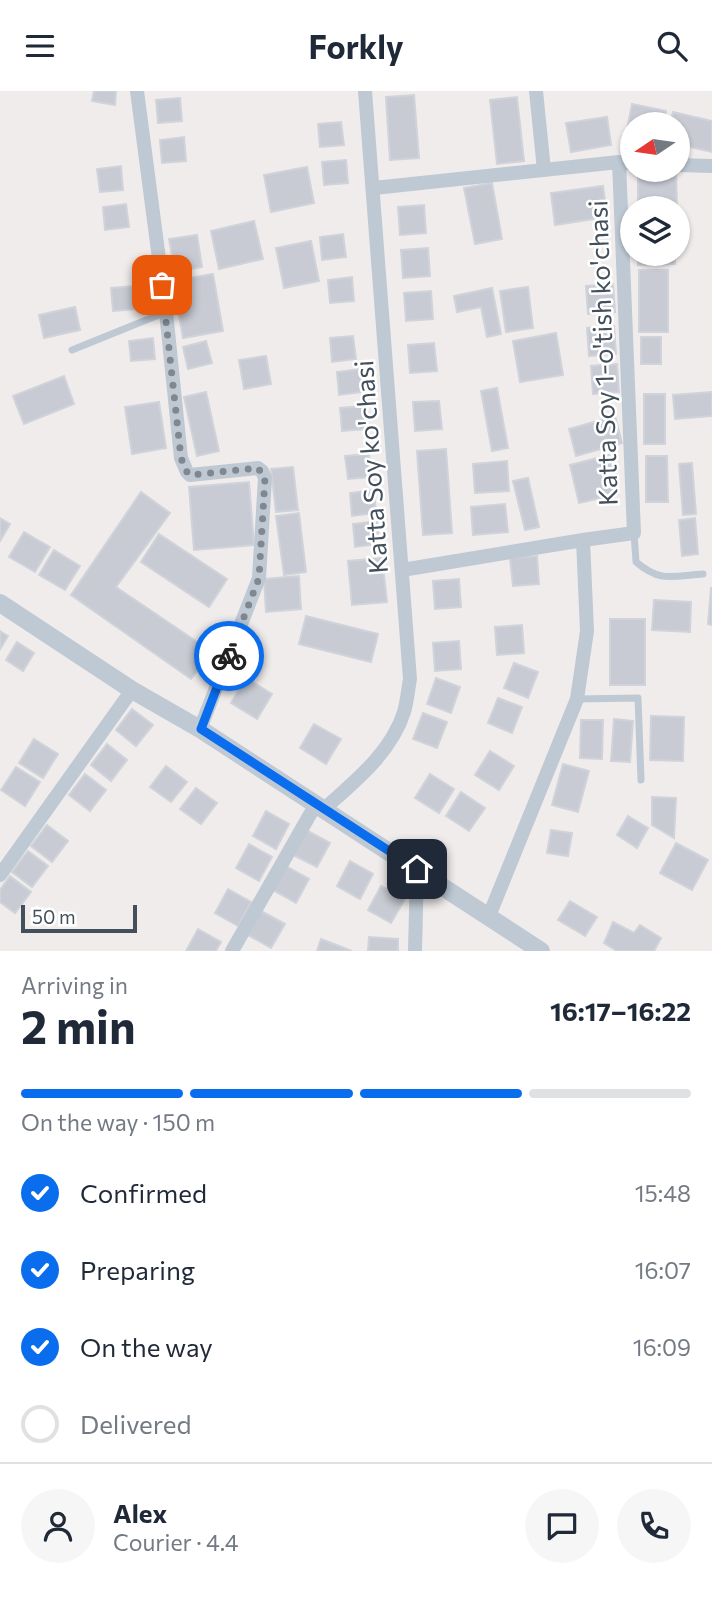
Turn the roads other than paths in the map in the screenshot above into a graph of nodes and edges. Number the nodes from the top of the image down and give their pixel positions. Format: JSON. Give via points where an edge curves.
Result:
{"nodes":[{"id":1,"x":137,"y":91,"type":"edge"},
{"id":2,"x":365,"y":91,"type":"edge"},
{"id":3,"x":536,"y":91,"type":"edge"},
{"id":4,"x":620,"y":162,"type":"edge"},
{"id":5,"x":690,"y":165,"type":"edge"},
{"id":6,"x":712,"y":166,"type":"edge"},
{"id":7,"x":544,"y":170,"type":"junction"},
{"id":8,"x":625,"y":182,"type":"edge"},
{"id":9,"x":374,"y":188,"type":"junction"},
{"id":10,"x":166,"y":312,"type":"junction"},
{"id":11,"x":72,"y":350,"type":"dead end"},
{"id":12,"x":634,"y":533,"type":"junction"},
{"id":13,"x":583,"y":540,"type":"junction"},
{"id":14,"x":402,"y":570,"type":"junction"},
{"id":15,"x":703,"y":574,"type":"dead end"},
{"id":16,"x":0,"y":603,"type":"edge"},
{"id":17,"x":132,"y":690,"type":"junction"},
{"id":18,"x":577,"y":699,"type":"junction"},
{"id":19,"x":201,"y":729,"type":"junction"},
{"id":20,"x":641,"y":780,"type":"dead end"},
{"id":21,"x":320,"y":807,"type":"junction"},
{"id":22,"x":417,"y":869,"type":"junction"},
{"id":23,"x":0,"y":875,"type":"edge"},
{"id":24,"x":489,"y":916,"type":"junction"},
{"id":25,"x":232,"y":951,"type":"edge"},
{"id":26,"x":415,"y":951,"type":"edge"},
{"id":27,"x":541,"y":951,"type":"edge"}],
"edges":[{"from":1,"to":10,"type":"street"},
{"from":2,"to":9,"type":"street","name":"Katta Soy ko'chasi"},
{"from":3,"to":7,"type":"street"},
{"from":4,"to":7,"type":"street"},
{"from":5,"to":6,"type":"street"},
{"from":7,"to":9,"type":"street"},
{"from":8,"to":12,"type":"street","name":"Katta Soy 1-o'tish ko'chasi"},
{"from":9,"to":14,"type":"street","name":"Katta Soy ko'chasi"},
{"from":10,"to":11,"type":"lane"},
{"from":10,"to":19,"type":"street","via":[[181,458],[187,472],[258,468],[265,478],[259,578]]},
{"from":12,"to":13,"type":"street","name":"Katta Soy 1-o'tish ko'chasi"},
{"from":12,"to":15,"type":"lane","via":[[636,562],[650,574]]},
{"from":13,"to":14,"type":"street","name":"Katta Soy 1-o'tish ko'chasi"},
{"from":13,"to":18,"type":"street","name":"Katta Soy 1-o'tish ko'chasi","via":[[587,631]]},
{"from":14,"to":21,"type":"street","name":"Katta Soy ko'chasi","via":[[410,679],[404,712],[391,741],[366,771]]},
{"from":16,"to":17,"type":"street"},
{"from":17,"to":19,"type":"street"},
{"from":17,"to":23,"type":"street"},
{"from":18,"to":20,"type":"lane","via":[[638,698]]},
{"from":18,"to":24,"type":"street","name":"Katta Soy 1-o'tish ko'chasi"},
{"from":19,"to":21,"type":"street"},
{"from":21,"to":22,"type":"street"},
{"from":21,"to":25,"type":"street","name":"Katta Soy ko'chasi"},
{"from":22,"to":24,"type":"street"},
{"from":22,"to":26,"type":"street"},
{"from":24,"to":27,"type":"street"}]}
